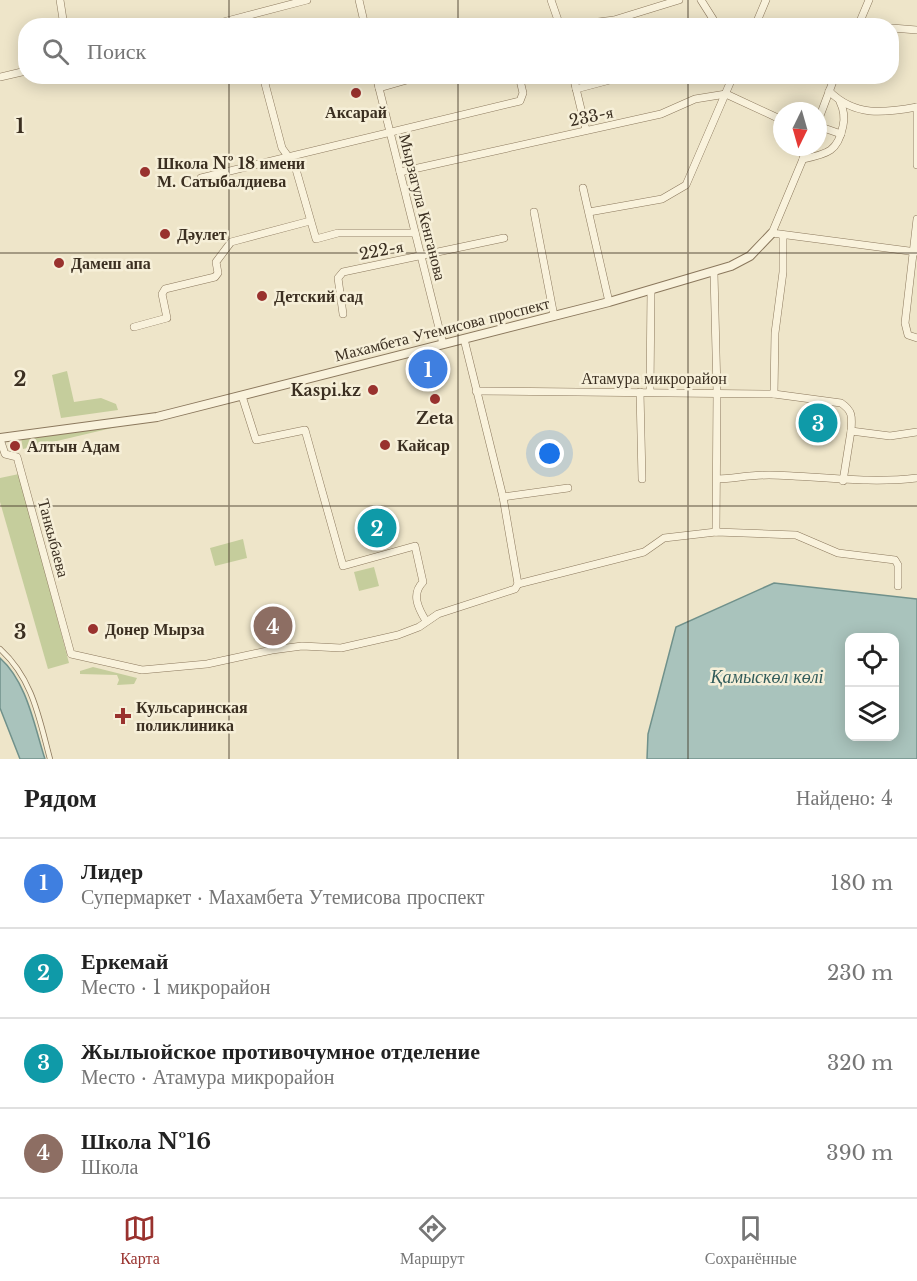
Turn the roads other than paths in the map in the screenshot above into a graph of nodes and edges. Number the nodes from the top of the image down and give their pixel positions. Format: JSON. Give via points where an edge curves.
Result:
{"nodes":[{"id":1,"x":60,"y":0,"type":"edge"},
{"id":2,"x":307,"y":0,"type":"edge"},
{"id":3,"x":359,"y":0,"type":"edge"},
{"id":4,"x":551,"y":0,"type":"edge"},
{"id":5,"x":679,"y":0,"type":"edge"},
{"id":6,"x":701,"y":0,"type":"edge"},
{"id":7,"x":766,"y":0,"type":"edge"},
{"id":8,"x":869,"y":0,"type":"edge"},
{"id":9,"x":247,"y":16,"type":"joint"},
{"id":10,"x":63,"y":18,"type":"edge"},
{"id":11,"x":239,"y":18,"type":"edge"},
{"id":12,"x":363,"y":18,"type":"edge"},
{"id":13,"x":557,"y":18,"type":"edge"},
{"id":14,"x":620,"y":18,"type":"edge"},
{"id":15,"x":712,"y":18,"type":"edge"},
{"id":16,"x":758,"y":18,"type":"edge"},
{"id":17,"x":861,"y":18,"type":"edge"},
{"id":18,"x":899,"y":29,"type":"edge"},
{"id":19,"x":917,"y":30,"type":"edge"},
{"id":20,"x":18,"y":72,"type":"edge"},
{"id":21,"x":0,"y":77,"type":"edge"},
{"id":22,"x":265,"y":84,"type":"edge"},
{"id":23,"x":378,"y":84,"type":"edge"},
{"id":24,"x":393,"y":84,"type":"edge"},
{"id":25,"x":521,"y":84,"type":"edge"},
{"id":26,"x":575,"y":84,"type":"edge"},
{"id":27,"x":595,"y":84,"type":"edge"},
{"id":28,"x":730,"y":84,"type":"edge"},
{"id":29,"x":832,"y":84,"type":"edge"},
{"id":30,"x":379,"y":88,"type":"junction"},
{"id":31,"x":576,"y":89,"type":"junction"},
{"id":32,"x":829,"y":92,"type":"junction"},
{"id":33,"x":726,"y":94,"type":"junction"},
{"id":34,"x":825,"y":102,"type":"edge"},
{"id":35,"x":840,"y":102,"type":"junction"},
{"id":36,"x":917,"y":107,"type":"edge"},
{"id":37,"x":773,"y":116,"type":"edge"},
{"id":38,"x":827,"y":129,"type":"edge"},
{"id":39,"x":390,"y":130,"type":"junction"},
{"id":40,"x":586,"y":130,"type":"junction"},
{"id":41,"x":841,"y":134,"type":"junction"},
{"id":42,"x":287,"y":156,"type":"junction"},
{"id":43,"x":804,"y":156,"type":"edge"},
{"id":44,"x":803,"y":159,"type":"junction"},
{"id":45,"x":917,"y":165,"type":"edge"},
{"id":46,"x":400,"y":172,"type":"junction"},
{"id":47,"x":201,"y":178,"type":"dead end"},
{"id":48,"x":583,"y":188,"type":"dead end"},
{"id":49,"x":534,"y":212,"type":"dead end"},
{"id":50,"x":589,"y":212,"type":"junction"},
{"id":51,"x":917,"y":219,"type":"edge"},
{"id":52,"x":310,"y":221,"type":"junction"},
{"id":53,"x":415,"y":233,"type":"junction"},
{"id":54,"x":772,"y":233,"type":"junction"},
{"id":55,"x":783,"y":235,"type":"junction"},
{"id":56,"x":504,"y":238,"type":"dead end"},
{"id":57,"x":915,"y":252,"type":"edge"},
{"id":58,"x":422,"y":256,"type":"junction"},
{"id":59,"x":714,"y":273,"type":"junction"},
{"id":60,"x":651,"y":290,"type":"junction"},
{"id":61,"x":609,"y":302,"type":"junction"},
{"id":62,"x":343,"y":314,"type":"dead end"},
{"id":63,"x":554,"y":316,"type":"junction"},
{"id":64,"x":134,"y":327,"type":"dead end"},
{"id":65,"x":917,"y":338,"type":"edge"},
{"id":66,"x":464,"y":339,"type":"junction"},
{"id":67,"x":443,"y":344,"type":"junction"},
{"id":68,"x":476,"y":391,"type":"junction"},
{"id":69,"x":650,"y":391,"type":"junction"},
{"id":70,"x":640,"y":392,"type":"junction"},
{"id":71,"x":717,"y":392,"type":"junction"},
{"id":72,"x":774,"y":394,"type":"junction"},
{"id":73,"x":243,"y":396,"type":"junction"},
{"id":74,"x":851,"y":431,"type":"junction"},
{"id":75,"x":917,"y":432,"type":"edge"},
{"id":76,"x":0,"y":439,"type":"edge"},
{"id":77,"x":917,"y":478,"type":"edge"},
{"id":78,"x":642,"y":479,"type":"dead end"},
{"id":79,"x":718,"y":479,"type":"junction"},
{"id":80,"x":843,"y":481,"type":"junction"},
{"id":81,"x":568,"y":488,"type":"dead end"},
{"id":82,"x":503,"y":497,"type":"junction"},
{"id":83,"x":716,"y":532,"type":"junction"},
{"id":84,"x":518,"y":584,"type":"junction"},
{"id":85,"x":898,"y":586,"type":"dead end"},
{"id":86,"x":426,"y":621,"type":"junction"},
{"id":87,"x":0,"y":649,"type":"edge"},
{"id":88,"x":50,"y":759,"type":"edge"}],
"edges":[{"from":1,"to":10,"type":"street"},
{"from":2,"to":9,"type":"street"},
{"from":3,"to":12,"type":"street"},
{"from":4,"to":13,"type":"street"},
{"from":5,"to":14,"type":"street"},
{"from":6,"to":15,"type":"street"},
{"from":7,"to":16,"type":"street"},
{"from":8,"to":17,"type":"street"},
{"from":9,"to":11,"type":"street"},
{"from":18,"to":19,"type":"street"},
{"from":20,"to":21,"type":"street"},
{"from":22,"to":42,"type":"street"},
{"from":23,"to":30,"type":"street","name":"Мырзагула Кенганова"},
{"from":24,"to":30,"type":"street"},
{"from":25,"to":39,"type":"street","via":[[520,101]]},
{"from":26,"to":31,"type":"street"},
{"from":27,"to":31,"type":"street"},
{"from":28,"to":33,"type":"street"},
{"from":29,"to":32,"type":"street"},
{"from":30,"to":39,"type":"street","name":"Мырзагула Кенганова"},
{"from":31,"to":40,"type":"street"},
{"from":32,"to":34,"type":"street"},
{"from":32,"to":35,"type":"street"},
{"from":33,"to":37,"type":"street"},
{"from":33,"to":40,"type":"street","name":"233-я","via":[[695,99],[661,114]]},
{"from":33,"to":50,"type":"street","via":[[686,185],[663,199]]},
{"from":35,"to":36,"type":"street","via":[[874,113]]},
{"from":35,"to":41,"type":"street","via":[[844,113]]},
{"from":36,"to":45,"type":"street"},
{"from":38,"to":41,"type":"street"},
{"from":39,"to":42,"type":"street"},
{"from":39,"to":46,"type":"street","name":"Мырзагула Кенганова"},
{"from":40,"to":46,"type":"street","name":"233-я"},
{"from":41,"to":44,"type":"street","via":[[832,150]]},
{"from":42,"to":47,"type":"street"},
{"from":42,"to":52,"type":"street","via":[[295,166]]},
{"from":43,"to":44,"type":"street"},
{"from":44,"to":54,"type":"street"},
{"from":46,"to":53,"type":"street","name":"Мырзагула Кенганова"},
{"from":48,"to":50,"type":"street"},
{"from":49,"to":63,"type":"street"},
{"from":50,"to":61,"type":"street"},
{"from":51,"to":57,"type":"street"},
{"from":52,"to":53,"type":"street","via":[[316,239],[338,233]]},
{"from":52,"to":64,"type":"street","via":[[231,242],[216,262],[215,277],[165,289],[162,294],[167,318]]},
{"from":53,"to":58,"type":"street","name":"Мырзагула Кенганова"},
{"from":54,"to":55,"type":"street"},
{"from":54,"to":59,"type":"street","name":"Махамбета Утемисова проспект","via":[[750,256]]},
{"from":55,"to":57,"type":"street"},
{"from":55,"to":72,"type":"street"},
{"from":56,"to":58,"type":"street","name":"222-я"},
{"from":57,"to":65,"type":"street","via":[[905,323],[908,335]]},
{"from":58,"to":62,"type":"street","name":"222-я","via":[[339,274]]},
{"from":58,"to":67,"type":"street","name":"Мырзагула Кенганова"},
{"from":59,"to":60,"type":"street","name":"Махамбета Утемисова проспект"},
{"from":59,"to":71,"type":"street"},
{"from":60,"to":61,"type":"street","name":"Махамбета Утемисова проспект"},
{"from":60,"to":69,"type":"street"},
{"from":61,"to":63,"type":"street","name":"Махамбета Утемисова проспект"},
{"from":63,"to":66,"type":"street","name":"Махамбета Утемисова проспект"},
{"from":66,"to":67,"type":"street","name":"Махамбета Утемисова проспект"},
{"from":66,"to":68,"type":"street"},
{"from":67,"to":73,"type":"street","name":"Махамбета Утемисова проспект"},
{"from":68,"to":70,"type":"street","name":"Атамура микрорайон"},
{"from":68,"to":82,"type":"street"},
{"from":69,"to":70,"type":"street","name":"Атамура микрорайон"},
{"from":69,"to":71,"type":"street","name":"Атамура микрорайон"},
{"from":70,"to":78,"type":"street"},
{"from":71,"to":72,"type":"street","name":"Атамура микрорайон"},
{"from":71,"to":79,"type":"street"},
{"from":72,"to":74,"type":"street","name":"Атамура микрорайон","via":[[831,401],[849,408]]},
{"from":73,"to":76,"type":"street","name":"Махамбета Утемисова проспект","via":[[157,417]]},
{"from":73,"to":86,"type":"street","via":[[256,440],[305,430],[344,566],[415,546],[423,582],[416,597]]},
{"from":74,"to":75,"type":"street","via":[[890,436]]},
{"from":74,"to":80,"type":"street"},
{"from":76,"to":86,"type":"street","name":"Танкыбаева","via":[[5,454],[17,457],[71,654],[142,670],[207,664],[282,649],[363,644],[398,635]]},
{"from":77,"to":80,"type":"street"},
{"from":79,"to":80,"type":"street","via":[[768,475]]},
{"from":79,"to":83,"type":"street"},
{"from":81,"to":82,"type":"street"},
{"from":82,"to":84,"type":"street"},
{"from":83,"to":84,"type":"street","via":[[664,538],[644,552]]},
{"from":83,"to":85,"type":"street","via":[[796,535],[838,553],[889,557],[898,565]]},
{"from":84,"to":86,"type":"street","via":[[515,589]]},
{"from":87,"to":88,"type":"street","via":[[23,675],[34,699]]}]}
